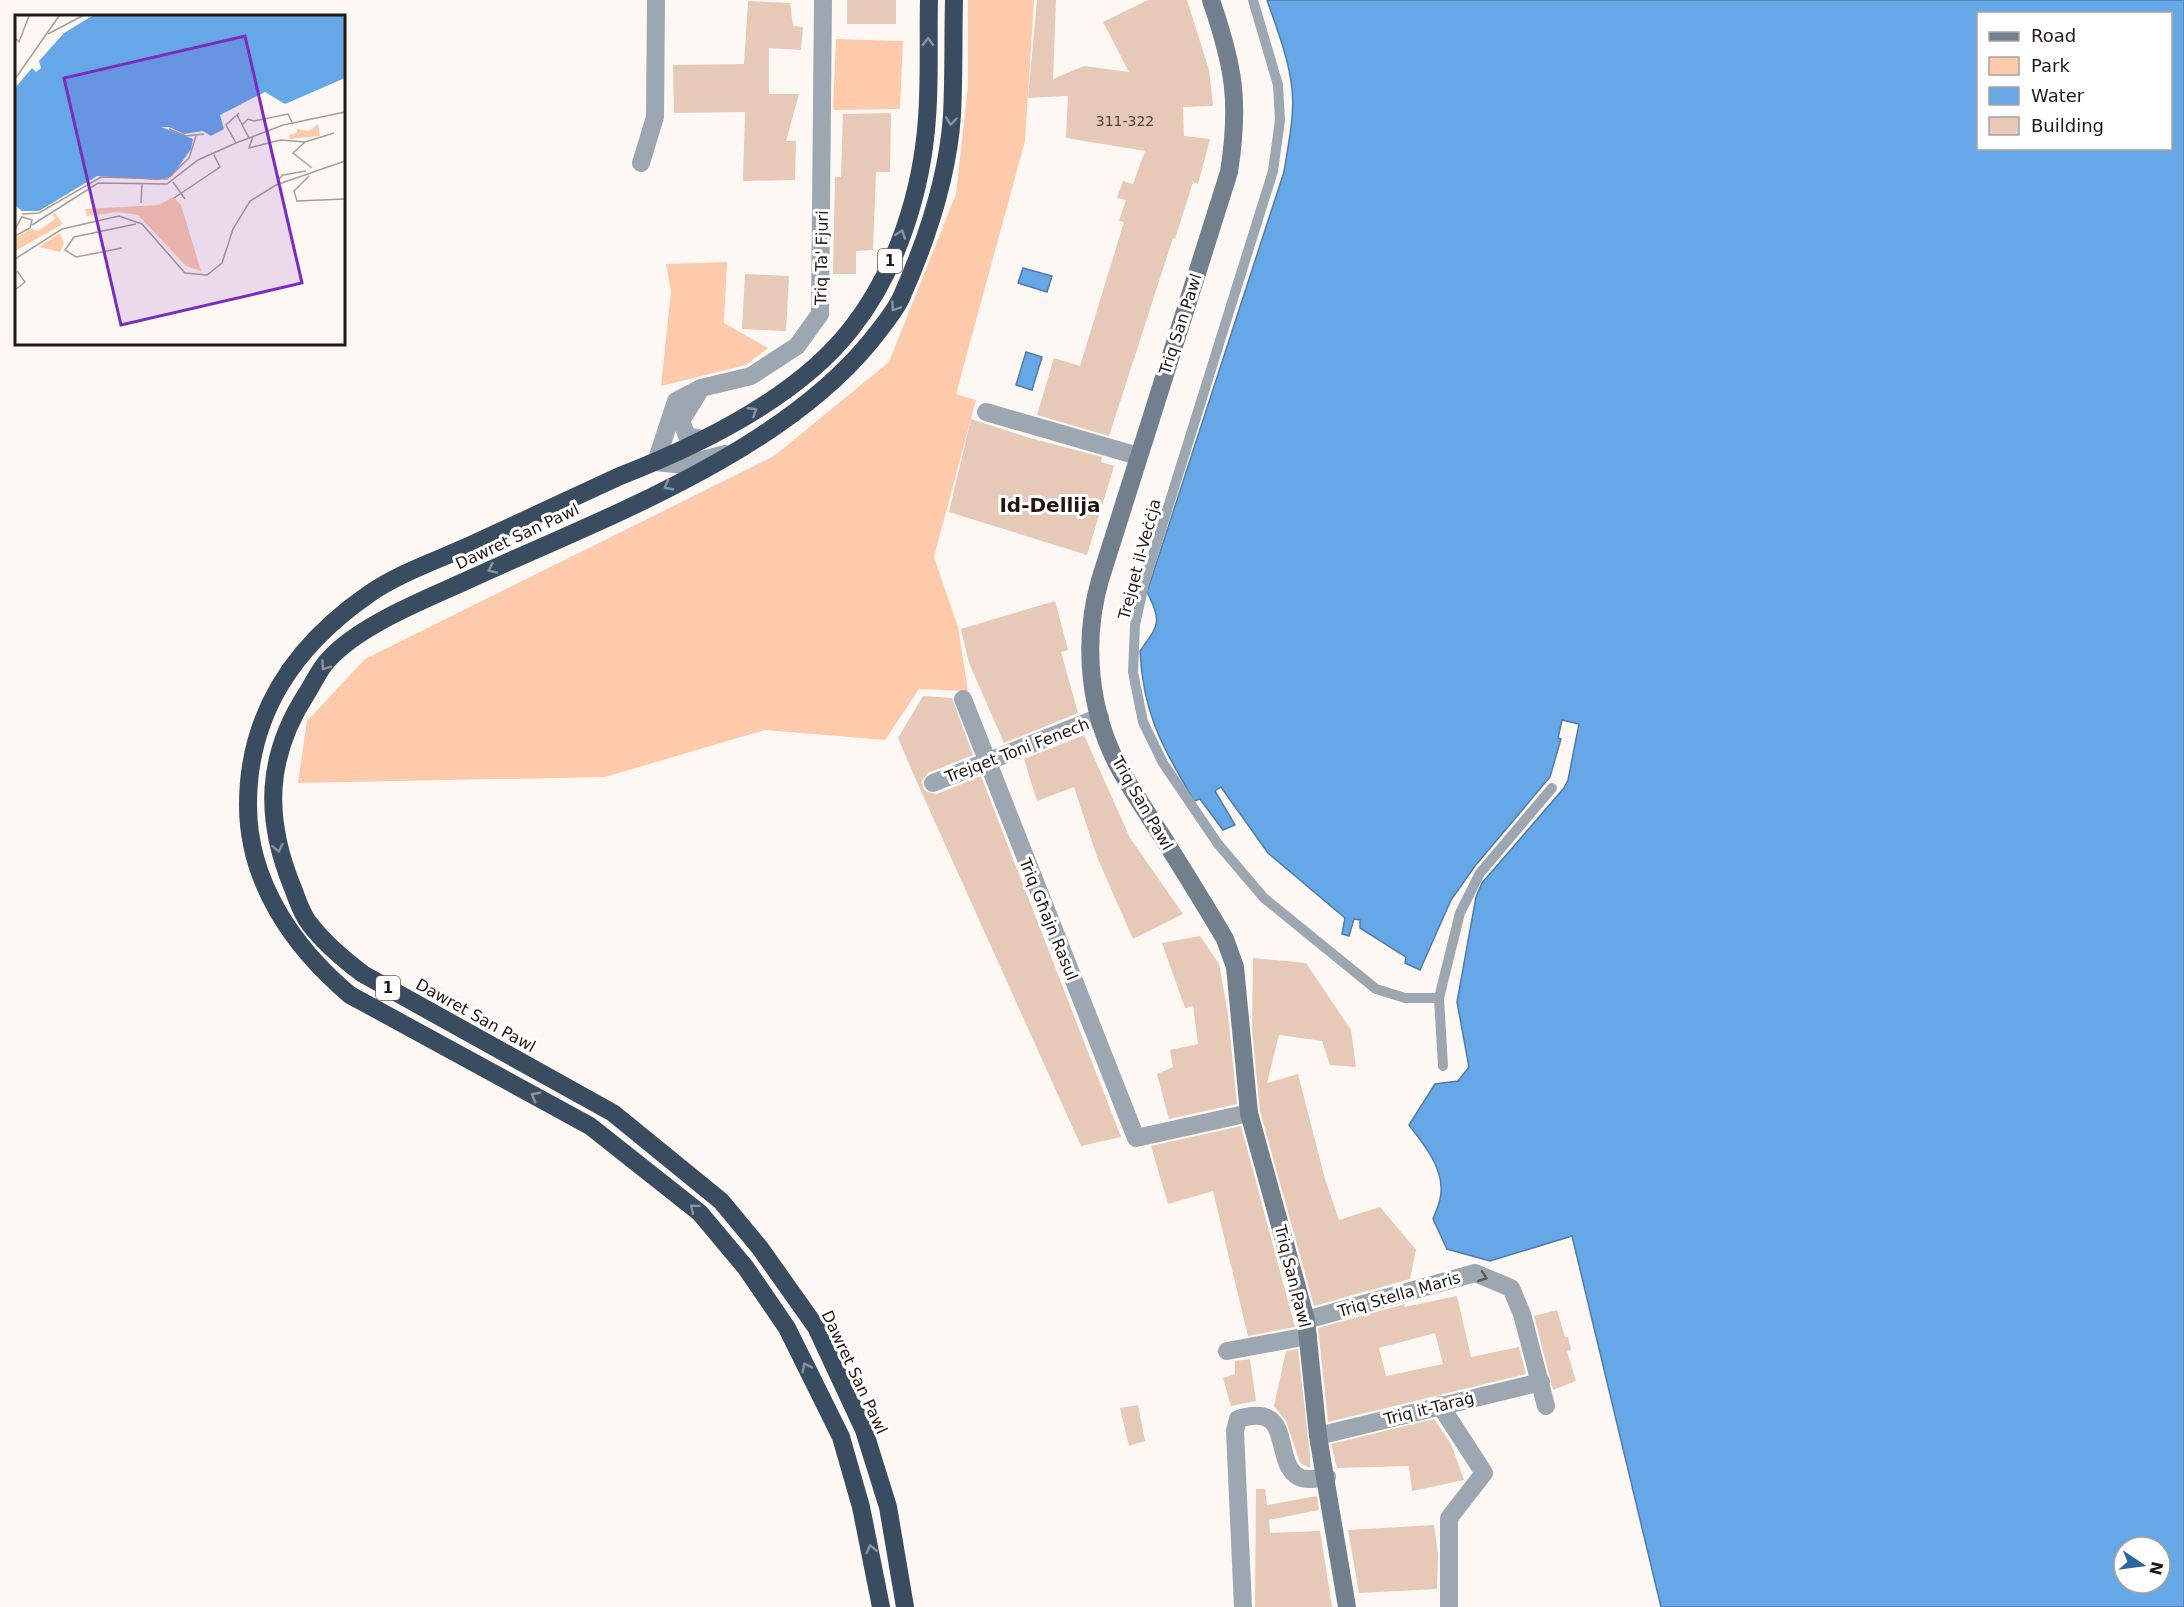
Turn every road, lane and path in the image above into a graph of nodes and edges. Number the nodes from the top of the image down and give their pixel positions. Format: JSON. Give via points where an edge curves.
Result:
{"nodes":[{"id":1,"x":656,"y":0,"type":"edge"},
{"id":2,"x":823,"y":0,"type":"edge"},
{"id":3,"x":929,"y":0,"type":"edge"},
{"id":4,"x":954,"y":0,"type":"edge"},
{"id":5,"x":1211,"y":0,"type":"edge"},
{"id":6,"x":1253,"y":0,"type":"edge"},
{"id":7,"x":641,"y":163,"type":"dead end"},
{"id":8,"x":701,"y":388,"type":"junction"},
{"id":9,"x":986,"y":412,"type":"dead end"},
{"id":10,"x":702,"y":439,"type":"junction"},
{"id":11,"x":739,"y":450,"type":"junction"},
{"id":12,"x":1138,"y":456,"type":"junction"},
{"id":13,"x":656,"y":462,"type":"junction"},
{"id":14,"x":963,"y":699,"type":"dead end"},
{"id":15,"x":1100,"y":717,"type":"junction"},
{"id":16,"x":986,"y":761,"type":"junction"},
{"id":17,"x":933,"y":783,"type":"dead end"},
{"id":18,"x":1552,"y":788,"type":"dead end"},
{"id":19,"x":1438,"y":998,"type":"junction"},
{"id":20,"x":1443,"y":1066,"type":"dead end"},
{"id":21,"x":1249,"y":1113,"type":"junction"},
{"id":22,"x":1307,"y":1328,"type":"junction"},
{"id":23,"x":1227,"y":1350,"type":"dead end"},
{"id":24,"x":1540,"y":1382,"type":"junction"},
{"id":25,"x":1440,"y":1406,"type":"junction"},
{"id":26,"x":1546,"y":1406,"type":"dead end"},
{"id":27,"x":1318,"y":1436,"type":"junction"},
{"id":28,"x":1327,"y":1477,"type":"junction"},
{"id":29,"x":902,"y":1586,"type":"junction"},
{"id":30,"x":881,"y":1607,"type":"edge"},
{"id":31,"x":905,"y":1607,"type":"edge"},
{"id":32,"x":915,"y":1607,"type":"edge"},
{"id":33,"x":1243,"y":1607,"type":"edge"},
{"id":34,"x":1347,"y":1607,"type":"edge"},
{"id":35,"x":1449,"y":1607,"type":"edge"}],
"edges":[{"from":1,"to":7,"type":"street","via":[[655,117]]},
{"from":2,"to":8,"type":"street","name":"Triq Ta' Fjuri","via":[[820,314],[797,346],[751,376]]},
{"from":10,"to":3,"type":"highway","name":"Dawret San Pawl","number":"1","one_way":true,"via":[[806,374],[850,330],[878,292],[915,193],[927,118]]},
{"from":4,"to":11,"type":"highway","name":"Dawret San Pawl","number":"1","one_way":true,"via":[[952,118],[938,192],[900,301],[868,343],[828,384],[797,412]]},
{"from":5,"to":12,"type":"street","name":"Triq San Pawl","via":[[1235,86],[1231,162]]},
{"from":6,"to":19,"type":"lane","name":"Trejqet il-Veċċja","via":[[1278,85],[1280,120],[1273,171],[1141,595],[1133,672],[1143,722],[1163,763],[1218,844],[1264,898],[1377,989],[1405,998]]},
{"from":8,"to":10,"type":"street","via":[[681,421],[687,436]]},
{"from":8,"to":13,"type":"street","name":"Triq Ta' Fjuri","via":[[676,402]]},
{"from":9,"to":12,"type":"street"},
{"from":10,"to":13,"type":"highway","name":"Dawret San Pawl","number":"1"},
{"from":11,"to":13,"type":"street","name":"Dawret San Pawl","via":[[683,465]]},
{"from":11,"to":29,"type":"highway","name":"Dawret San Pawl","number":"1","one_way":true,"via":[[645,499],[399,612],[329,659],[289,721],[278,750],[273,820],[280,855],[307,921],[336,953],[363,974],[613,1113],[721,1201],[760,1248],[816,1328],[864,1430],[888,1507]]},
{"from":12,"to":15,"type":"street","name":"Triq San Pawl","via":[[1095,598],[1089,660]]},
{"from":30,"to":13,"type":"highway","name":"Dawret San Pawl","number":"1","one_way":true,"via":[[861,1507],[841,1437],[787,1328],[746,1268],[700,1213],[590,1126],[350,995],[322,972],[290,935],[256,864],[248,823],[248,781],[255,741],[278,684],[312,640],[369,594],[395,580]]},
{"from":14,"to":16,"type":"street","name":"Triq Għajn Rasul"},
{"from":15,"to":16,"type":"street","name":"Trejqet Toni Fenech"},
{"from":15,"to":21,"type":"street","name":"Triq San Pawl","via":[[1120,769],[1225,939],[1235,967]]},
{"from":16,"to":17,"type":"street","name":"Trejqet Toni Fenech"},
{"from":16,"to":21,"type":"street","name":"Triq Għajn Rasul","via":[[1136,1138]]},
{"from":18,"to":19,"type":"lane","via":[[1475,883],[1460,913]]},
{"from":19,"to":20,"type":"lane"},
{"from":21,"to":22,"type":"street","name":"Triq San Pawl"},
{"from":22,"to":23,"type":"street","name":"Triq Stella Maris"},
{"from":22,"to":24,"type":"street","name":"Triq Stella Maris","one_way":true,"via":[[1475,1273],[1511,1288]]},
{"from":22,"to":27,"type":"street","name":"Triq San Pawl"},
{"from":24,"to":25,"type":"street","name":"Triq it-Taraġ"},
{"from":24,"to":26,"type":"street","name":"Triq Stella Maris"},
{"from":25,"to":27,"type":"street","name":"Triq it-Taraġ"},
{"from":25,"to":35,"type":"street","via":[[1484,1473],[1449,1518]]},
{"from":27,"to":28,"type":"street","name":"Triq San Pawl"},
{"from":28,"to":33,"type":"street","via":[[1304,1479],[1291,1471],[1276,1426],[1266,1417],[1253,1414],[1238,1419],[1235,1431]]},
{"from":28,"to":34,"type":"street","name":"Triq San Pawl"},
{"from":29,"to":31,"type":"highway","name":"Dawret San Pawl","number":"1"},
{"from":29,"to":32,"type":"lane"}]}
